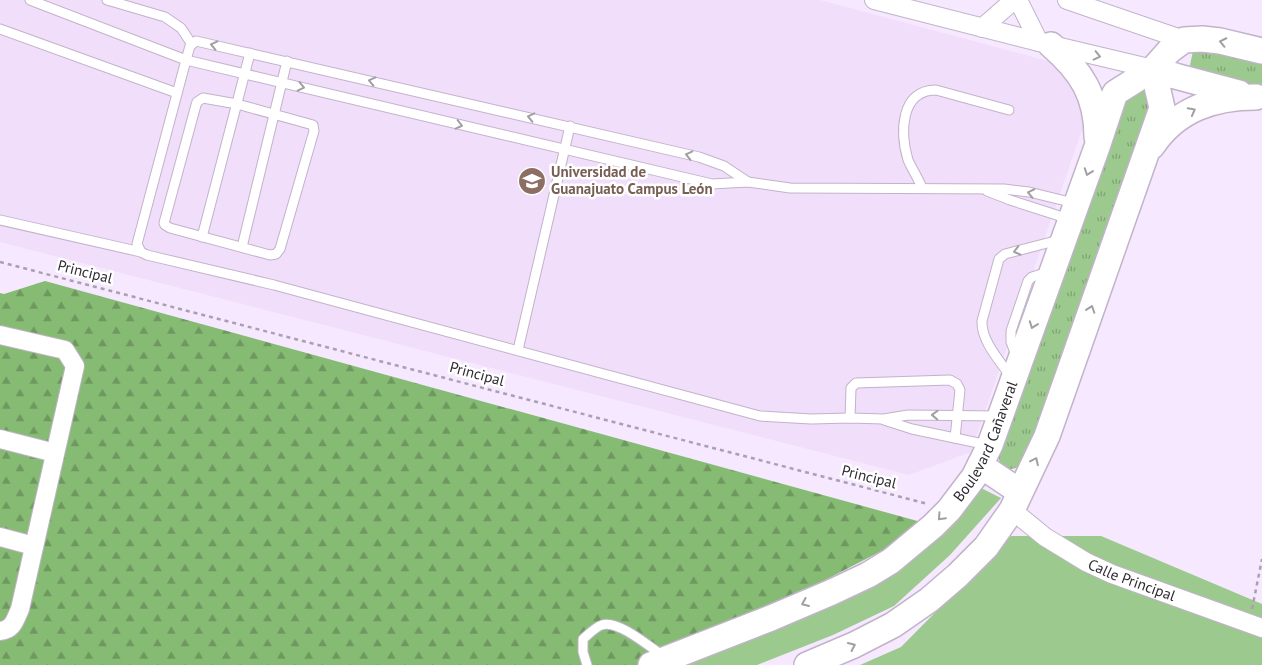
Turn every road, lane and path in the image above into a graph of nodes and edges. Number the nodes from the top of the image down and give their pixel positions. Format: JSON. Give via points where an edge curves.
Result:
{"nodes":[{"id":1,"x":30,"y":0,"type":"edge"},
{"id":2,"x":107,"y":0,"type":"edge"},
{"id":3,"x":874,"y":0,"type":"edge"},
{"id":4,"x":1016,"y":0,"type":"edge"},
{"id":5,"x":1067,"y":0,"type":"edge"},
{"id":6,"x":982,"y":28,"type":"junction"},
{"id":7,"x":0,"y":29,"type":"edge"},
{"id":8,"x":1184,"y":40,"type":"junction"},
{"id":9,"x":192,"y":44,"type":"junction"},
{"id":10,"x":1045,"y":44,"type":"junction"},
{"id":11,"x":1262,"y":51,"type":"edge"},
{"id":12,"x":250,"y":53,"type":"junction"},
{"id":13,"x":186,"y":60,"type":"junction"},
{"id":14,"x":287,"y":62,"type":"junction"},
{"id":15,"x":1153,"y":69,"type":"junction"},
{"id":16,"x":244,"y":74,"type":"junction"},
{"id":17,"x":282,"y":83,"type":"junction"},
{"id":18,"x":177,"y":93,"type":"junction"},
{"id":19,"x":1259,"y":98,"type":"edge"},
{"id":20,"x":237,"y":104,"type":"junction"},
{"id":21,"x":1009,"y":110,"type":"dead end"},
{"id":22,"x":275,"y":113,"type":"junction"},
{"id":23,"x":570,"y":126,"type":"junction"},
{"id":24,"x":1097,"y":147,"type":"junction"},
{"id":25,"x":565,"y":149,"type":"junction"},
{"id":26,"x":1145,"y":156,"type":"junction"},
{"id":27,"x":748,"y":182,"type":"junction"},
{"id":28,"x":922,"y":188,"type":"junction"},
{"id":29,"x":985,"y":190,"type":"junction"},
{"id":30,"x":0,"y":220,"type":"edge"},
{"id":31,"x":1071,"y":221,"type":"junction"},
{"id":32,"x":202,"y":237,"type":"junction"},
{"id":33,"x":242,"y":247,"type":"junction"},
{"id":34,"x":141,"y":252,"type":"junction"},
{"id":35,"x":0,"y":262,"type":"edge"},
{"id":36,"x":0,"y":335,"type":"edge"},
{"id":37,"x":518,"y":350,"type":"junction"},
{"id":38,"x":1016,"y":373,"type":"junction"},
{"id":39,"x":957,"y":416,"type":"junction"},
{"id":40,"x":1001,"y":416,"type":"junction"},
{"id":41,"x":850,"y":418,"type":"junction"},
{"id":42,"x":884,"y":419,"type":"junction"},
{"id":43,"x":955,"y":438,"type":"junction"},
{"id":44,"x":0,"y":439,"type":"edge"},
{"id":45,"x":55,"y":453,"type":"junction"},
{"id":46,"x":985,"y":455,"type":"junction"},
{"id":47,"x":1016,"y":501,"type":"junction"},
{"id":48,"x":948,"y":510,"type":"junction"},
{"id":49,"x":0,"y":538,"type":"edge"},
{"id":50,"x":34,"y":546,"type":"junction"},
{"id":51,"x":1262,"y":559,"type":"edge"},
{"id":52,"x":1256,"y":626,"type":"edge"},
{"id":53,"x":0,"y":631,"type":"edge"},
{"id":54,"x":659,"y":662,"type":"edge"},
{"id":55,"x":587,"y":665,"type":"edge"},
{"id":56,"x":807,"y":665,"type":"edge"}],
"edges":[{"from":1,"to":13,"type":"lane"},
{"from":2,"to":9,"type":"lane","via":[[165,17],[181,28]]},
{"from":3,"to":6,"type":"street"},
{"from":4,"to":6,"type":"street"},
{"from":4,"to":10,"type":"street"},
{"from":5,"to":8,"type":"street"},
{"from":6,"to":10,"type":"street"},
{"from":7,"to":18,"type":"lane"},
{"from":11,"to":8,"type":"street","one_way":true,"via":[[1220,40]]},
{"from":8,"to":15,"type":"street","name":"Boulevard Cañaveral"},
{"from":12,"to":9,"type":"lane","one_way":true,"via":[[200,41]]},
{"from":9,"to":13,"type":"lane"},
{"from":10,"to":15,"type":"street","one_way":true},
{"from":10,"to":24,"type":"street","via":[[1068,60],[1083,79],[1097,123]]},
{"from":12,"to":14,"type":"lane"},
{"from":12,"to":16,"type":"lane"},
{"from":13,"to":16,"type":"lane"},
{"from":13,"to":18,"type":"lane"},
{"from":14,"to":17,"type":"lane"},
{"from":23,"to":14,"type":"lane","one_way":true},
{"from":15,"to":19,"type":"street"},
{"from":15,"to":24,"type":"street","name":"Boulevard Cañaveral","via":[[1115,93]]},
{"from":15,"to":26,"type":"street","via":[[1162,108]]},
{"from":16,"to":17,"type":"lane"},
{"from":16,"to":20,"type":"lane"},
{"from":17,"to":22,"type":"lane"},
{"from":17,"to":25,"type":"lane","one_way":true},
{"from":18,"to":34,"type":"lane","via":[[138,240]]},
{"from":26,"to":19,"type":"street","one_way":true,"via":[[1173,122],[1192,110],[1233,97]]},
{"from":20,"to":22,"type":"lane"},
{"from":20,"to":32,"type":"lane"},
{"from":20,"to":32,"type":"lane","via":[[207,98],[197,102],[167,211],[166,227]]},
{"from":21,"to":28,"type":"lane","via":[[936,90],[919,92],[905,114],[905,146]]},
{"from":22,"to":33,"type":"lane"},
{"from":22,"to":33,"type":"lane","via":[[312,124],[314,131],[278,252],[270,255]]},
{"from":23,"to":25,"type":"lane"},
{"from":27,"to":23,"type":"lane","one_way":true,"via":[[724,166],[699,157]]},
{"from":24,"to":31,"type":"street","name":"Boulevard Cañaveral","one_way":true},
{"from":25,"to":27,"type":"lane","via":[[712,184]]},
{"from":25,"to":37,"type":"lane"},
{"from":47,"to":26,"type":"street","one_way":true,"via":[[1047,436]]},
{"from":27,"to":28,"type":"lane","via":[[790,188]]},
{"from":28,"to":29,"type":"lane"},
{"from":29,"to":31,"type":"lane"},
{"from":31,"to":29,"type":"lane","one_way":true,"via":[[1016,190]]},
{"from":30,"to":34,"type":"lane"},
{"from":31,"to":38,"type":"street","name":"Boulevard Cañaveral","one_way":true},
{"from":31,"to":38,"type":"lane","one_way":true,"via":[[999,259],[982,330]]},
{"from":32,"to":33,"type":"lane"},
{"from":34,"to":37,"type":"lane"},
{"from":35,"to":48,"type":"path","name":"Principal"},
{"from":36,"to":45,"type":"street","via":[[65,350],[75,366]]},
{"from":37,"to":41,"type":"lane","via":[[760,416],[811,420]]},
{"from":38,"to":40,"type":"street","name":"Boulevard Cañaveral"},
{"from":39,"to":40,"type":"lane"},
{"from":39,"to":41,"type":"lane","via":[[959,386],[954,381],[941,380],[856,383],[851,388]]},
{"from":39,"to":42,"type":"lane","one_way":true,"via":[[908,414]]},
{"from":39,"to":43,"type":"lane"},
{"from":40,"to":46,"type":"street","name":"Boulevard Cañaveral"},
{"from":41,"to":42,"type":"lane"},
{"from":42,"to":43,"type":"lane","via":[[912,430]]},
{"from":43,"to":46,"type":"lane"},
{"from":44,"to":45,"type":"street"},
{"from":45,"to":50,"type":"street"},
{"from":46,"to":47,"type":"street"},
{"from":46,"to":48,"type":"street","name":"Boulevard Cañaveral","via":[[974,477]]},
{"from":47,"to":52,"type":"street","name":"Calle Principal","via":[[1045,537],[1086,562]]},
{"from":56,"to":47,"type":"street","one_way":true,"via":[[854,646],[929,600],[986,547]]},
{"from":48,"to":54,"type":"street","name":"Boulevard Cañaveral","one_way":true,"via":[[898,555],[868,574],[771,618]]},
{"from":49,"to":50,"type":"street"},
{"from":50,"to":53,"type":"street","via":[[20,609],[13,626]]},
{"from":51,"to":52,"type":"path"},
{"from":54,"to":55,"type":"lane","via":[[625,630],[609,624],[601,625],[583,639]]}]}
